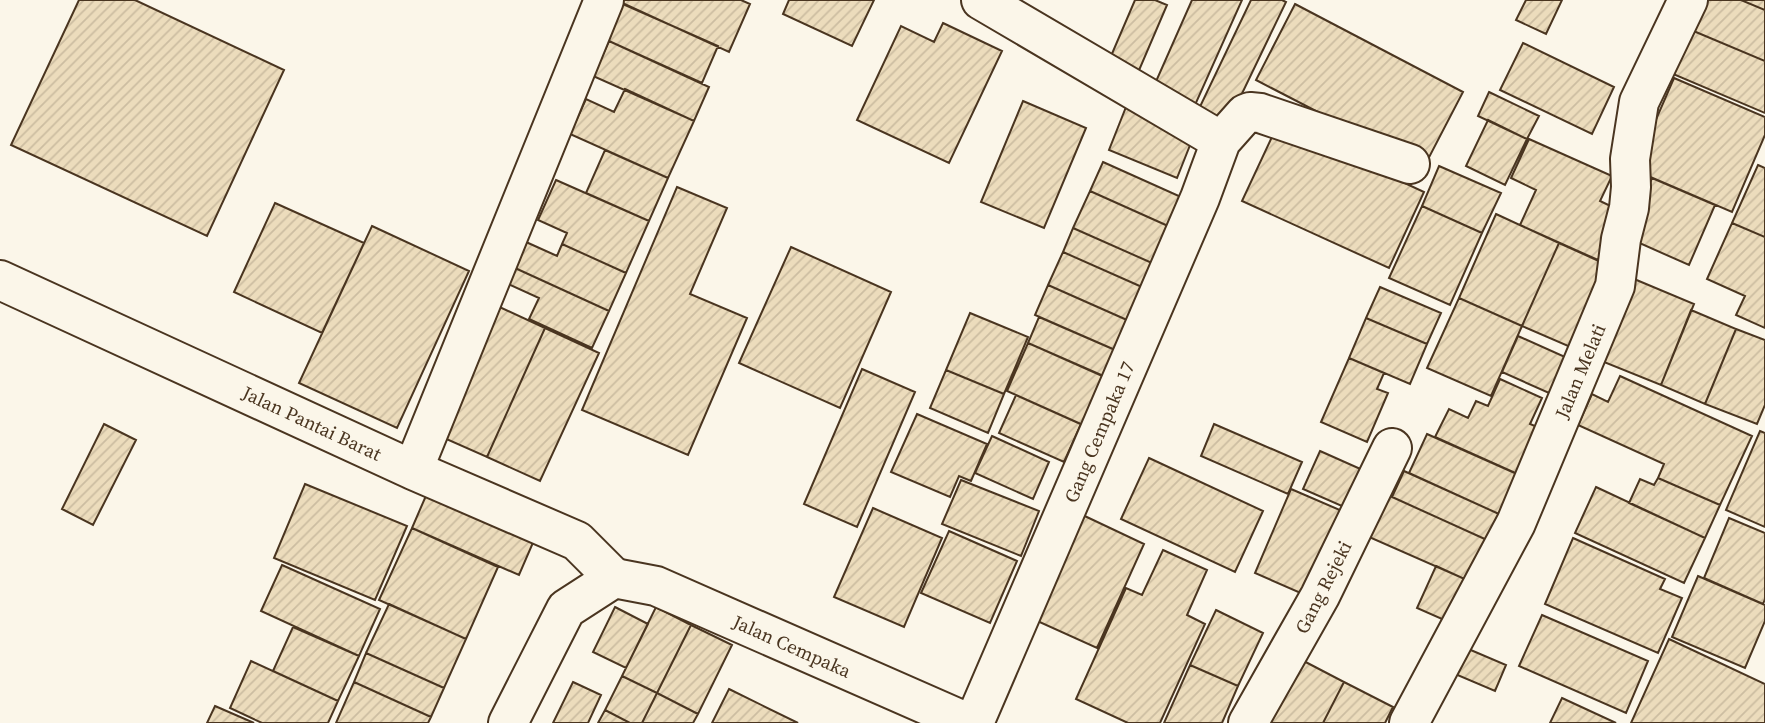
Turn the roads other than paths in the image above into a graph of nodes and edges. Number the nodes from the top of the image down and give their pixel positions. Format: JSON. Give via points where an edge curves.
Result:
{"nodes":[{"id":1,"x":604,"y":0,"type":"edge"},
{"id":2,"x":981,"y":0,"type":"edge"},
{"id":3,"x":1688,"y":0,"type":"edge"},
{"id":4,"x":1221,"y":141,"type":"junction"},
{"id":5,"x":1410,"y":164,"type":"dead end"},
{"id":6,"x":0,"y":281,"type":"edge"},
{"id":7,"x":1392,"y":448,"type":"dead end"},
{"id":8,"x":413,"y":470,"type":"junction"},
{"id":9,"x":614,"y":578,"type":"junction"},
{"id":10,"x":954,"y":720,"type":"edge"},
{"id":11,"x":508,"y":723,"type":"edge"},
{"id":12,"x":1248,"y":723,"type":"edge"},
{"id":13,"x":1409,"y":723,"type":"edge"}],
"edges":[{"from":1,"to":8,"type":"street"},
{"from":2,"to":4,"type":"street"},
{"from":3,"to":13,"type":"street","name":"Jalan Melati","via":[[1639,102],[1630,159],[1629,208],[1615,286],[1516,523]]},
{"from":4,"to":5,"type":"street","via":[[1245,114],[1260,113]]},
{"from":4,"to":10,"type":"street","name":"Gang Cempaka 17","via":[[1194,211]]},
{"from":6,"to":8,"type":"street","name":"Jalan Pantai Barat"},
{"from":7,"to":12,"type":"street","name":"Gang Rejeki","via":[[1320,596]]},
{"from":8,"to":9,"type":"street","name":"Jalan Pantai Barat","via":[[577,541]]},
{"from":9,"to":10,"type":"street","name":"Jalan Cempaka","via":[[656,586]]},
{"from":9,"to":11,"type":"street","via":[[566,609]]}]}
